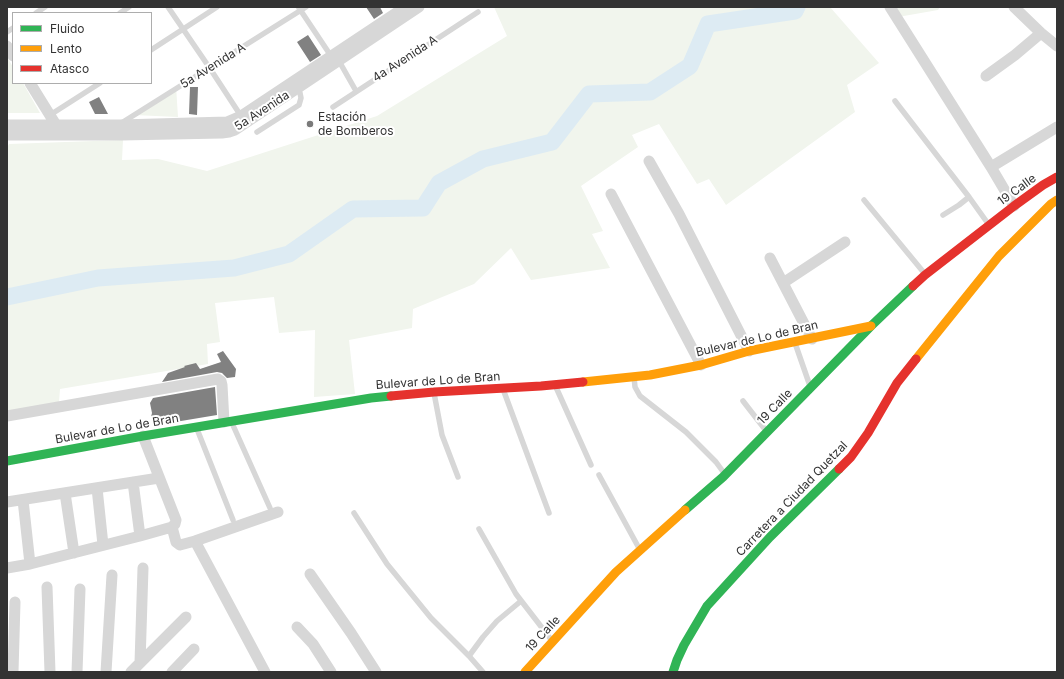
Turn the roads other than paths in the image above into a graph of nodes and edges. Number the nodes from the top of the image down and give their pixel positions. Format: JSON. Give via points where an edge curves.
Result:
{"nodes":[{"id":1,"x":168,"y":7,"type":"edge"},
{"id":2,"x":217,"y":7,"type":"edge"},
{"id":3,"x":405,"y":7,"type":"edge"},
{"id":4,"x":419,"y":7,"type":"edge"},
{"id":5,"x":890,"y":7,"type":"edge"},
{"id":6,"x":1014,"y":7,"type":"edge"},
{"id":7,"x":302,"y":8,"type":"edge"},
{"id":8,"x":478,"y":12,"type":"dead end"},
{"id":9,"x":183,"y":29,"type":"junction"},
{"id":10,"x":1041,"y":33,"type":"junction"},
{"id":11,"x":1057,"y":46,"type":"edge"},
{"id":12,"x":152,"y":49,"type":"edge"},
{"id":13,"x":335,"y":58,"type":"junction"},
{"id":14,"x":209,"y":67,"type":"junction"},
{"id":15,"x":317,"y":70,"type":"junction"},
{"id":16,"x":986,"y":76,"type":"dead end"},
{"id":17,"x":31,"y":84,"type":"edge"},
{"id":18,"x":98,"y":84,"type":"edge"},
{"id":19,"x":298,"y":88,"type":"junction"},
{"id":20,"x":356,"y":91,"type":"junction"},
{"id":21,"x":895,"y":101,"type":"dead end"},
{"id":22,"x":333,"y":107,"type":"dead end"},
{"id":23,"x":50,"y":116,"type":"junction"},
{"id":24,"x":240,"y":116,"type":"junction"},
{"id":25,"x":56,"y":125,"type":"junction"},
{"id":26,"x":120,"y":125,"type":"junction"},
{"id":27,"x":1057,"y":127,"type":"edge"},
{"id":28,"x":7,"y":130,"type":"edge"},
{"id":29,"x":257,"y":132,"type":"dead end"},
{"id":30,"x":649,"y":162,"type":"dead end"},
{"id":31,"x":991,"y":167,"type":"junction"},
{"id":32,"x":1057,"y":177,"type":"edge"},
{"id":33,"x":611,"y":194,"type":"dead end"},
{"id":34,"x":969,"y":197,"type":"junction"},
{"id":35,"x":864,"y":200,"type":"dead end"},
{"id":36,"x":1057,"y":200,"type":"edge"},
{"id":37,"x":1014,"y":206,"type":"junction"},
{"id":38,"x":943,"y":215,"type":"dead end"},
{"id":39,"x":990,"y":225,"type":"junction"},
{"id":40,"x":845,"y":242,"type":"dead end"},
{"id":41,"x":770,"y":258,"type":"dead end"},
{"id":42,"x":926,"y":275,"type":"junction"},
{"id":43,"x":783,"y":283,"type":"junction"},
{"id":44,"x":871,"y":326,"type":"junction"},
{"id":45,"x":812,"y":339,"type":"junction"},
{"id":46,"x":795,"y":342,"type":"junction"},
{"id":47,"x":749,"y":352,"type":"junction"},
{"id":48,"x":701,"y":365,"type":"junction"},
{"id":49,"x":634,"y":376,"type":"junction"},
{"id":50,"x":555,"y":385,"type":"junction"},
{"id":51,"x":503,"y":388,"type":"junction"},
{"id":52,"x":811,"y":388,"type":"junction"},
{"id":53,"x":434,"y":392,"type":"junction"},
{"id":54,"x":743,"y":401,"type":"dead end"},
{"id":55,"x":7,"y":416,"type":"edge"},
{"id":56,"x":228,"y":422,"type":"junction"},
{"id":57,"x":196,"y":427,"type":"junction"},
{"id":58,"x":767,"y":432,"type":"junction"},
{"id":59,"x":143,"y":436,"type":"junction"},
{"id":60,"x":7,"y":461,"type":"edge"},
{"id":61,"x":591,"y":465,"type":"dead end"},
{"id":62,"x":725,"y":474,"type":"junction"},
{"id":63,"x":599,"y":475,"type":"dead end"},
{"id":64,"x":458,"y":477,"type":"dead end"},
{"id":65,"x":159,"y":478,"type":"junction"},
{"id":66,"x":132,"y":482,"type":"junction"},
{"id":67,"x":97,"y":488,"type":"junction"},
{"id":68,"x":65,"y":493,"type":"junction"},
{"id":69,"x":23,"y":500,"type":"junction"},
{"id":70,"x":7,"y":502,"type":"edge"},
{"id":71,"x":274,"y":510,"type":"joint"},
{"id":72,"x":354,"y":513,"type":"dead end"},
{"id":73,"x":549,"y":513,"type":"dead end"},
{"id":74,"x":233,"y":520,"type":"dead end"},
{"id":75,"x":172,"y":527,"type":"junction"},
{"id":76,"x":479,"y":529,"type":"dead end"},
{"id":77,"x":140,"y":536,"type":"junction"},
{"id":78,"x":195,"y":541,"type":"junction"},
{"id":79,"x":103,"y":545,"type":"junction"},
{"id":80,"x":640,"y":550,"type":"junction"},
{"id":81,"x":74,"y":552,"type":"junction"},
{"id":82,"x":30,"y":564,"type":"junction"},
{"id":83,"x":7,"y":568,"type":"edge"},
{"id":84,"x":143,"y":568,"type":"dead end"},
{"id":85,"x":310,"y":574,"type":"dead end"},
{"id":86,"x":112,"y":575,"type":"dead end"},
{"id":87,"x":47,"y":587,"type":"dead end"},
{"id":88,"x":80,"y":589,"type":"dead end"},
{"id":89,"x":521,"y":601,"type":"junction"},
{"id":90,"x":15,"y":602,"type":"dead end"},
{"id":91,"x":186,"y":617,"type":"dead end"},
{"id":92,"x":297,"y":627,"type":"dead end"},
{"id":93,"x":553,"y":642,"type":"junction"},
{"id":94,"x":194,"y":649,"type":"dead end"},
{"id":95,"x":469,"y":656,"type":"junction"},
{"id":96,"x":140,"y":663,"type":"junction"},
{"id":97,"x":13,"y":672,"type":"edge"},
{"id":98,"x":50,"y":672,"type":"edge"},
{"id":99,"x":77,"y":672,"type":"edge"},
{"id":100,"x":106,"y":672,"type":"edge"},
{"id":101,"x":131,"y":672,"type":"edge"},
{"id":102,"x":172,"y":672,"type":"edge"},
{"id":103,"x":265,"y":672,"type":"edge"},
{"id":104,"x":331,"y":672,"type":"edge"},
{"id":105,"x":376,"y":672,"type":"edge"},
{"id":106,"x":483,"y":672,"type":"edge"},
{"id":107,"x":525,"y":672,"type":"edge"},
{"id":108,"x":673,"y":672,"type":"edge"}],
"edges":[{"from":1,"to":9,"type":"lane"},
{"from":2,"to":9,"type":"lane"},
{"from":3,"to":13,"type":"street","name":"5a Avenida"},
{"from":4,"to":13,"type":"street","name":"5a Avenida"},
{"from":5,"to":31,"type":"street"},
{"from":6,"to":10,"type":"street"},
{"from":7,"to":13,"type":"lane"},
{"from":7,"to":14,"type":"lane","name":"5a Avenida A"},
{"from":8,"to":20,"type":"lane","name":"4a Avenida A"},
{"from":9,"to":12,"type":"lane"},
{"from":9,"to":14,"type":"lane"},
{"from":10,"to":11,"type":"street"},
{"from":10,"to":16,"type":"street"},
{"from":13,"to":15,"type":"street","name":"5a Avenida"},
{"from":13,"to":20,"type":"lane"},
{"from":14,"to":24,"type":"lane"},
{"from":14,"to":26,"type":"lane","name":"5a Avenida A"},
{"from":15,"to":19,"type":"street","name":"5a Avenida"},
{"from":15,"to":24,"type":"street","name":"5a Avenida"},
{"from":17,"to":23,"type":"street"},
{"from":18,"to":23,"type":"lane"},
{"from":19,"to":28,"type":"street","name":"5a Avenida","via":[[236,130],[229,132],[121,135]]},
{"from":19,"to":29,"type":"lane","via":[[301,98],[299,105]]},
{"from":20,"to":22,"type":"lane","name":"4a Avenida A"},
{"from":21,"to":34,"type":"lane"},
{"from":23,"to":25,"type":"street"},
{"from":24,"to":26,"type":"street","name":"5a Avenida","via":[[220,123]]},
{"from":25,"to":26,"type":"street","name":"5a Avenida"},
{"from":25,"to":28,"type":"street","name":"5a Avenida"},
{"from":27,"to":31,"type":"street"},
{"from":30,"to":47,"type":"street","via":[[679,214]]},
{"from":31,"to":37,"type":"street"},
{"from":32,"to":37,"type":"street","name":"19 Calle"},
{"from":33,"to":48,"type":"street"},
{"from":34,"to":38,"type":"lane"},
{"from":34,"to":39,"type":"lane"},
{"from":35,"to":42,"type":"lane"},
{"from":36,"to":108,"type":"street","name":"Carretera a Ciudad Quetzal","via":[[999,256],[896,383],[868,433],[851,457],[707,606],[684,645]]},
{"from":37,"to":39,"type":"street","name":"19 Calle"},
{"from":39,"to":42,"type":"street","name":"19 Calle"},
{"from":40,"to":43,"type":"street"},
{"from":41,"to":43,"type":"street"},
{"from":42,"to":44,"type":"street","name":"19 Calle"},
{"from":43,"to":45,"type":"street"},
{"from":44,"to":45,"type":"street","name":"Bulevar de Lo de Bran"},
{"from":44,"to":52,"type":"street","name":"19 Calle"},
{"from":45,"to":46,"type":"street","name":"Bulevar de Lo de Bran"},
{"from":46,"to":47,"type":"street","name":"Bulevar de Lo de Bran"},
{"from":46,"to":52,"type":"lane"},
{"from":47,"to":48,"type":"street","name":"Bulevar de Lo de Bran"},
{"from":48,"to":49,"type":"street","name":"Bulevar de Lo de Bran"},
{"from":49,"to":50,"type":"street","name":"Bulevar de Lo de Bran"},
{"from":49,"to":62,"type":"lane","via":[[635,387],[640,396],[686,432]]},
{"from":50,"to":51,"type":"street","name":"Bulevar de Lo de Bran"},
{"from":50,"to":61,"type":"lane"},
{"from":51,"to":53,"type":"street","name":"Bulevar de Lo de Bran"},
{"from":51,"to":73,"type":"lane"},
{"from":52,"to":58,"type":"street","name":"19 Calle"},
{"from":53,"to":56,"type":"street","name":"Bulevar de Lo de Bran","via":[[371,398]]},
{"from":53,"to":64,"type":"lane","via":[[442,435]]},
{"from":54,"to":58,"type":"lane"},
{"from":55,"to":56,"type":"street","via":[[218,379],[222,385]]},
{"from":56,"to":57,"type":"street","name":"Bulevar de Lo de Bran"},
{"from":56,"to":71,"type":"lane","via":[[233,426]]},
{"from":57,"to":59,"type":"street","name":"Bulevar de Lo de Bran"},
{"from":57,"to":74,"type":"lane"},
{"from":58,"to":62,"type":"street","name":"19 Calle"},
{"from":59,"to":60,"type":"street","name":"Bulevar de Lo de Bran"},
{"from":59,"to":65,"type":"street"},
{"from":62,"to":80,"type":"street","name":"19 Calle"},
{"from":63,"to":80,"type":"lane"},
{"from":65,"to":66,"type":"street"},
{"from":65,"to":75,"type":"street","via":[[176,520]]},
{"from":66,"to":67,"type":"street"},
{"from":66,"to":77,"type":"street"},
{"from":67,"to":68,"type":"street"},
{"from":67,"to":79,"type":"street"},
{"from":68,"to":69,"type":"street"},
{"from":68,"to":81,"type":"street"},
{"from":69,"to":70,"type":"street"},
{"from":69,"to":82,"type":"street"},
{"from":71,"to":78,"type":"street"},
{"from":72,"to":95,"type":"lane","via":[[387,564],[431,618]]},
{"from":75,"to":77,"type":"street"},
{"from":75,"to":78,"type":"street","via":[[176,542],[180,545]]},
{"from":76,"to":89,"type":"lane"},
{"from":77,"to":79,"type":"street"},
{"from":78,"to":103,"type":"street"},
{"from":79,"to":81,"type":"street"},
{"from":80,"to":93,"type":"street","name":"19 Calle","via":[[616,572]]},
{"from":81,"to":82,"type":"street"},
{"from":82,"to":83,"type":"street"},
{"from":84,"to":96,"type":"street"},
{"from":85,"to":105,"type":"street"},
{"from":86,"to":100,"type":"street"},
{"from":87,"to":98,"type":"street"},
{"from":88,"to":99,"type":"street"},
{"from":89,"to":93,"type":"lane"},
{"from":89,"to":95,"type":"lane","via":[[498,621]]},
{"from":90,"to":97,"type":"street"},
{"from":91,"to":96,"type":"street"},
{"from":92,"to":104,"type":"street","via":[[313,644]]},
{"from":93,"to":107,"type":"street","name":"19 Calle"},
{"from":94,"to":102,"type":"street"},
{"from":95,"to":106,"type":"lane"},
{"from":96,"to":101,"type":"street"}]}
